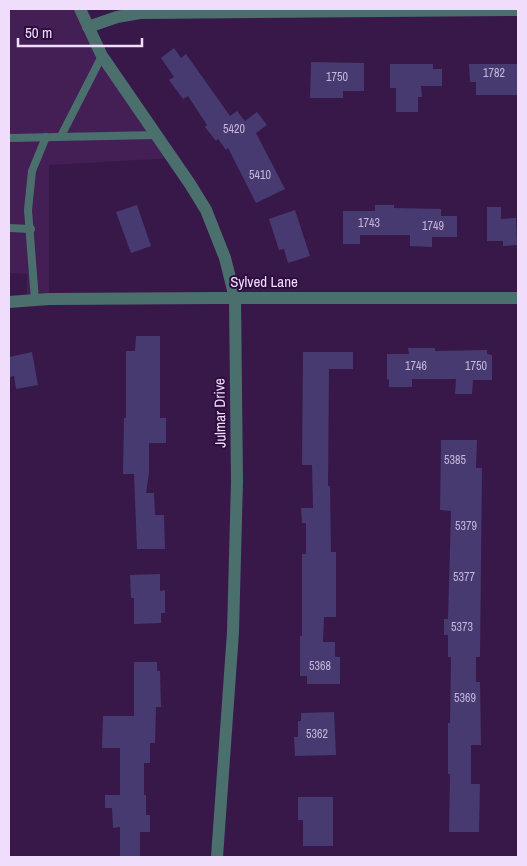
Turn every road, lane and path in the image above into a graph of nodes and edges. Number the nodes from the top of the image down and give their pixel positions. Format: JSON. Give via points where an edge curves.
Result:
{"nodes":[{"id":1,"x":80,"y":9,"type":"edge"},
{"id":2,"x":518,"y":10,"type":"edge"},
{"id":3,"x":88,"y":28,"type":"junction"},
{"id":4,"x":102,"y":56,"type":"junction"},
{"id":5,"x":156,"y":135,"type":"junction"},
{"id":6,"x":61,"y":136,"type":"junction"},
{"id":7,"x":46,"y":137,"type":"junction"},
{"id":8,"x":9,"y":138,"type":"edge"},
{"id":9,"x":9,"y":228,"type":"edge"},
{"id":10,"x":31,"y":229,"type":"junction"},
{"id":11,"x":235,"y":298,"type":"junction"},
{"id":12,"x":518,"y":298,"type":"edge"},
{"id":13,"x":35,"y":300,"type":"junction"},
{"id":14,"x":9,"y":302,"type":"edge"},
{"id":15,"x":217,"y":857,"type":"edge"}],
"edges":[{"from":1,"to":3,"type":"street","name":"Julmar Drive"},
{"from":2,"to":3,"type":"street","via":[[140,13],[117,17]]},
{"from":3,"to":4,"type":"street","name":"Julmar Drive"},
{"from":4,"to":5,"type":"street","name":"Julmar Drive"},
{"from":4,"to":6,"type":"lane"},
{"from":5,"to":6,"type":"lane"},
{"from":5,"to":11,"type":"street","name":"Julmar Drive","via":[[206,210],[226,258]]},
{"from":6,"to":7,"type":"lane"},
{"from":7,"to":8,"type":"lane"},
{"from":7,"to":10,"type":"lane","via":[[32,171],[28,210]]},
{"from":9,"to":10,"type":"lane"},
{"from":10,"to":13,"type":"lane"},
{"from":11,"to":12,"type":"street","name":"Sylved Lane"},
{"from":11,"to":13,"type":"street","name":"Sylved Lane"},
{"from":11,"to":15,"type":"street","name":"Julmar Drive","via":[[237,481],[233,632]]},
{"from":13,"to":14,"type":"street","name":"Sylved Lane"}]}
